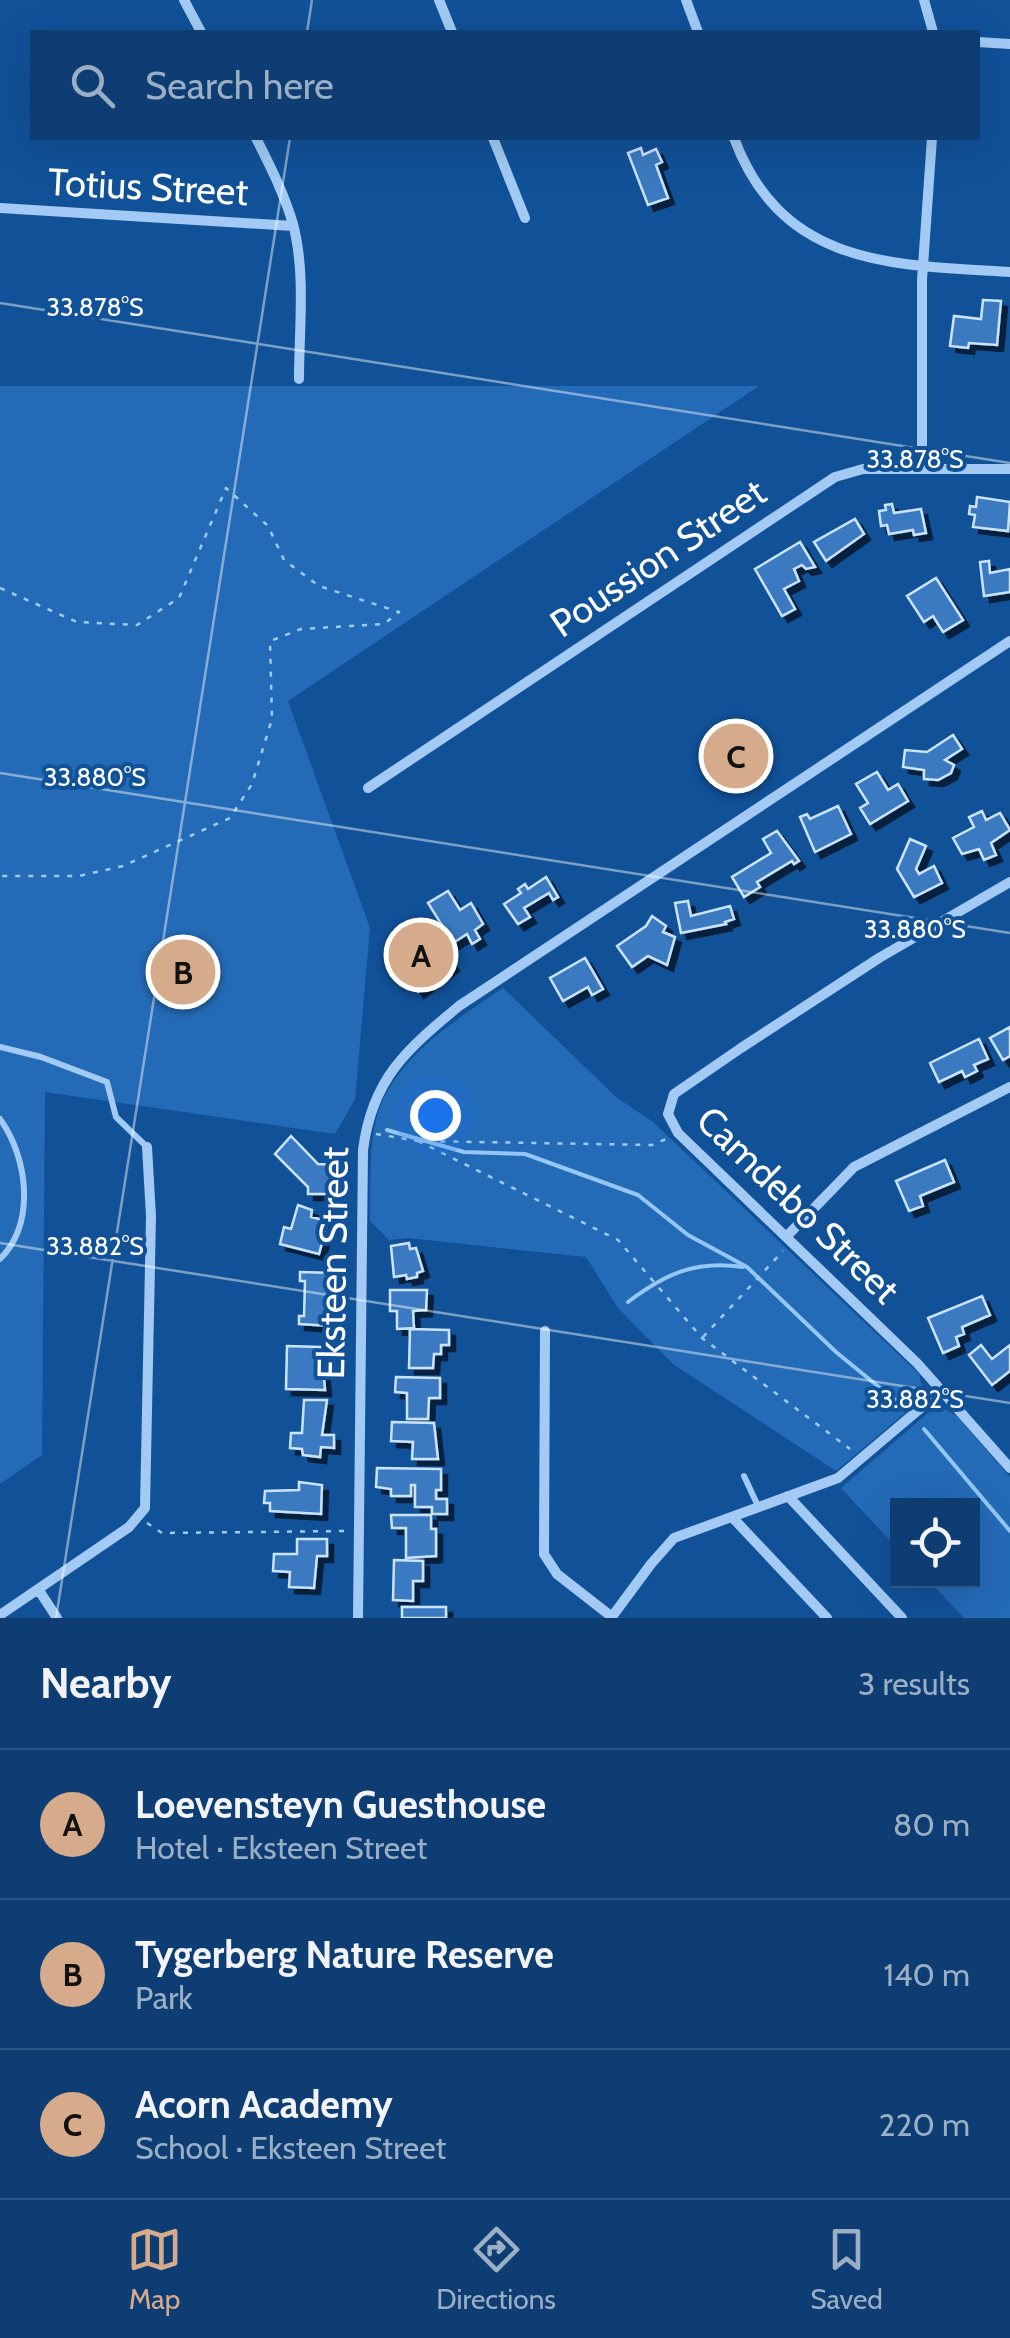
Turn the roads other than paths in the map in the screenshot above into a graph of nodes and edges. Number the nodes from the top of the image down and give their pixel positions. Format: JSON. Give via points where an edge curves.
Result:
{"nodes":[{"id":1,"x":184,"y":0,"type":"edge"},
{"id":2,"x":439,"y":0,"type":"edge"},
{"id":3,"x":686,"y":0,"type":"edge"},
{"id":4,"x":924,"y":0,"type":"edge"},
{"id":5,"x":200,"y":30,"type":"edge"},
{"id":6,"x":451,"y":30,"type":"edge"},
{"id":7,"x":697,"y":30,"type":"edge"},
{"id":8,"x":932,"y":30,"type":"edge"},
{"id":9,"x":980,"y":42,"type":"edge"},
{"id":10,"x":1010,"y":44,"type":"edge"},
{"id":11,"x":257,"y":140,"type":"edge"},
{"id":12,"x":493,"y":140,"type":"edge"},
{"id":13,"x":735,"y":140,"type":"edge"},
{"id":14,"x":932,"y":140,"type":"edge"},
{"id":15,"x":0,"y":208,"type":"edge"},
{"id":16,"x":525,"y":218,"type":"dead end"},
{"id":17,"x":293,"y":226,"type":"junction"},
{"id":18,"x":924,"y":268,"type":"junction"},
{"id":19,"x":1010,"y":272,"type":"edge"},
{"id":20,"x":299,"y":380,"type":"dead end"},
{"id":21,"x":922,"y":468,"type":"junction"},
{"id":22,"x":1010,"y":469,"type":"edge"},
{"id":23,"x":1010,"y":641,"type":"edge"},
{"id":24,"x":368,"y":788,"type":"dead end"},
{"id":25,"x":1010,"y":882,"type":"edge"},
{"id":26,"x":0,"y":1048,"type":"edge"},
{"id":27,"x":1010,"y":1088,"type":"edge"},
{"id":28,"x":0,"y":1119,"type":"edge"},
{"id":29,"x":147,"y":1147,"type":"joint"},
{"id":30,"x":788,"y":1239,"type":"junction"},
{"id":31,"x":0,"y":1260,"type":"edge"},
{"id":32,"x":545,"y":1331,"type":"dead end"},
{"id":33,"x":942,"y":1390,"type":"junction"},
{"id":34,"x":1010,"y":1468,"type":"edge"},
{"id":35,"x":744,"y":1476,"type":"dead end"},
{"id":36,"x":788,"y":1496,"type":"junction"},
{"id":37,"x":759,"y":1507,"type":"junction"},
{"id":38,"x":732,"y":1517,"type":"junction"},
{"id":39,"x":38,"y":1589,"type":"junction"},
{"id":40,"x":0,"y":1614,"type":"edge"},
{"id":41,"x":611,"y":1617,"type":"edge"},
{"id":42,"x":899,"y":1617,"type":"edge"},
{"id":43,"x":57,"y":1618,"type":"edge"},
{"id":44,"x":358,"y":1618,"type":"edge"},
{"id":45,"x":827,"y":1618,"type":"edge"}],
"edges":[{"from":1,"to":5,"type":"street"},
{"from":2,"to":6,"type":"street"},
{"from":3,"to":7,"type":"street"},
{"from":4,"to":8,"type":"street"},
{"from":9,"to":10,"type":"street"},
{"from":11,"to":17,"type":"street"},
{"from":12,"to":16,"type":"street"},
{"from":13,"to":18,"type":"street","via":[[747,171],[788,219],[849,253]]},
{"from":14,"to":18,"type":"street"},
{"from":15,"to":17,"type":"street","name":"Totius Street"},
{"from":17,"to":20,"type":"street"},
{"from":18,"to":19,"type":"street"},
{"from":18,"to":21,"type":"street"},
{"from":21,"to":22,"type":"street","name":"Poussion Street"},
{"from":21,"to":24,"type":"street","name":"Poussion Street","via":[[863,469],[834,477]]},
{"from":23,"to":44,"type":"street","name":"Eksteen Street","via":[[458,1006],[395,1066],[369,1111],[365,1132]]},
{"from":25,"to":30,"type":"street","name":"Camdebo Street","via":[[879,958],[674,1094],[668,1114],[678,1133]]},
{"from":26,"to":29,"type":"lane","via":[[107,1082],[116,1117]]},
{"from":27,"to":30,"type":"street","via":[[854,1168]]},
{"from":28,"to":31,"type":"lane","via":[[24,1170],[20,1226]]},
{"from":29,"to":39,"type":"street","via":[[148,1493],[140,1518]]},
{"from":30,"to":33,"type":"street","name":"Camdebo Street"},
{"from":32,"to":41,"type":"street","via":[[544,1554],[557,1574]]},
{"from":33,"to":34,"type":"street","name":"Camdebo Street"},
{"from":33,"to":36,"type":"street","via":[[838,1478]]},
{"from":35,"to":37,"type":"lane"},
{"from":36,"to":37,"type":"street"},
{"from":36,"to":42,"type":"street"},
{"from":37,"to":38,"type":"street"},
{"from":38,"to":41,"type":"street","via":[[670,1542]]},
{"from":38,"to":45,"type":"street"},
{"from":39,"to":40,"type":"street"},
{"from":39,"to":43,"type":"street"}]}
